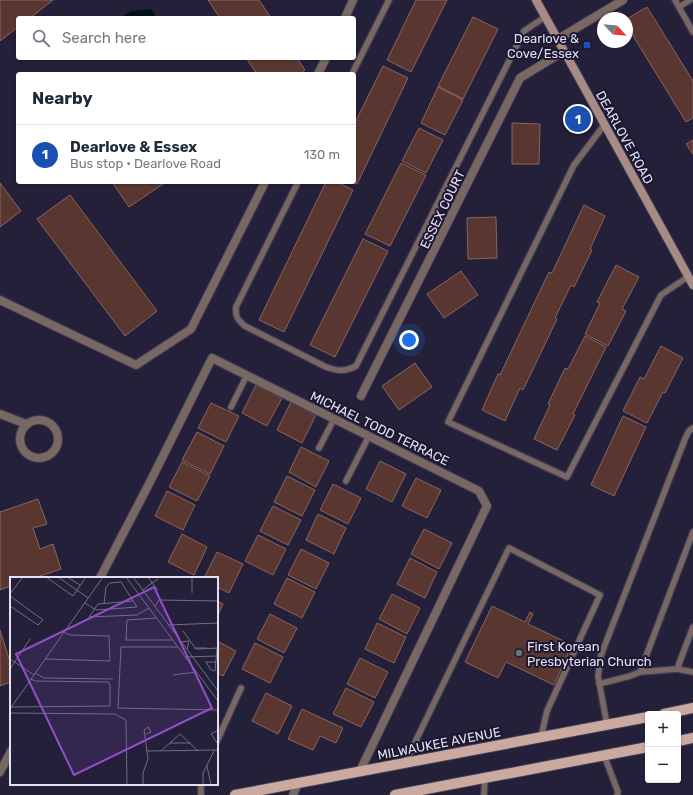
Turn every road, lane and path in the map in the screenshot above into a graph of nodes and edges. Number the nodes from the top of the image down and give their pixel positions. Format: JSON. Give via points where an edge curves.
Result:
{"nodes":[{"id":1,"x":353,"y":0,"type":"edge"},
{"id":2,"x":389,"y":0,"type":"edge"},
{"id":3,"x":536,"y":0,"type":"edge"},
{"id":4,"x":622,"y":0,"type":"edge"},
{"id":5,"x":675,"y":0,"type":"edge"},
{"id":6,"x":690,"y":0,"type":"edge"},
{"id":7,"x":679,"y":7,"type":"junction"},
{"id":8,"x":346,"y":16,"type":"edge"},
{"id":9,"x":545,"y":16,"type":"junction"},
{"id":10,"x":693,"y":32,"type":"edge"},
{"id":11,"x":558,"y":40,"type":"junction"},
{"id":12,"x":564,"y":51,"type":"junction"},
{"id":13,"x":325,"y":60,"type":"edge"},
{"id":14,"x":319,"y":72,"type":"edge"},
{"id":15,"x":353,"y":72,"type":"edge"},
{"id":16,"x":605,"y":124,"type":"junction"},
{"id":17,"x":264,"y":184,"type":"edge"},
{"id":18,"x":297,"y":184,"type":"edge"},
{"id":19,"x":688,"y":276,"type":"junction"},
{"id":20,"x":693,"y":285,"type":"edge"},
{"id":21,"x":0,"y":300,"type":"edge"},
{"id":22,"x":247,"y":375,"type":"junction"},
{"id":23,"x":361,"y":396,"type":"dead end"},
{"id":24,"x":231,"y":407,"type":"dead end"},
{"id":25,"x":0,"y":414,"type":"edge"},
{"id":26,"x":334,"y":419,"type":"junction"},
{"id":27,"x":26,"y":424,"type":"junction"},
{"id":28,"x":693,"y":428,"type":"edge"},
{"id":29,"x":368,"y":436,"type":"junction"},
{"id":30,"x":319,"y":448,"type":"dead end"},
{"id":31,"x":346,"y":481,"type":"dead end"},
{"id":32,"x":693,"y":532,"type":"edge"},
{"id":33,"x":101,"y":577,"type":"edge"},
{"id":34,"x":693,"y":627,"type":"edge"},
{"id":35,"x":678,"y":669,"type":"junction"},
{"id":36,"x":640,"y":672,"type":"junction"},
{"id":37,"x":693,"y":672,"type":"edge"},
{"id":38,"x":599,"y":684,"type":"junction"},
{"id":39,"x":241,"y":688,"type":"dead end"},
{"id":40,"x":693,"y":708,"type":"edge"},
{"id":41,"x":678,"y":711,"type":"edge"},
{"id":42,"x":645,"y":718,"type":"edge"},
{"id":43,"x":607,"y":725,"type":"junction"},
{"id":44,"x":541,"y":737,"type":"junction"},
{"id":45,"x":693,"y":738,"type":"edge"},
{"id":46,"x":218,"y":740,"type":"edge"},
{"id":47,"x":681,"y":740,"type":"edge"},
{"id":48,"x":645,"y":748,"type":"edge"},
{"id":49,"x":10,"y":753,"type":"edge"},
{"id":50,"x":604,"y":755,"type":"junction"},
{"id":51,"x":405,"y":763,"type":"junction"},
{"id":52,"x":360,"y":771,"type":"junction"},
{"id":53,"x":0,"y":772,"type":"edge"},
{"id":54,"x":485,"y":778,"type":"junction"},
{"id":55,"x":298,"y":783,"type":"junction"},
{"id":56,"x":236,"y":795,"type":"edge"},
{"id":57,"x":293,"y":795,"type":"edge"},
{"id":58,"x":395,"y":795,"type":"edge"},
{"id":59,"x":484,"y":795,"type":"edge"},
{"id":60,"x":617,"y":795,"type":"edge"}],
"edges":[{"from":1,"to":8,"type":"street"},
{"from":2,"to":15,"type":"lane"},
{"from":3,"to":9,"type":"main road","name":"DEARLOVE ROAD"},
{"from":4,"to":11,"type":"street"},
{"from":5,"to":7,"type":"lane"},
{"from":6,"to":7,"type":"lane"},
{"from":7,"to":10,"type":"lane"},
{"from":9,"to":11,"type":"main road","name":"DEARLOVE ROAD"},
{"from":9,"to":18,"type":"lane","via":[[524,31],[356,366],[349,370],[326,367],[245,326],[235,315],[236,307]]},
{"from":11,"to":12,"type":"main road","name":"DEARLOVE ROAD"},
{"from":12,"to":16,"type":"main road","name":"DEARLOVE ROAD"},
{"from":12,"to":23,"type":"street","name":"ESSEX COURT","via":[[520,78]]},
{"from":13,"to":14,"type":"street"},
{"from":16,"to":19,"type":"main road","name":"DEARLOVE ROAD"},
{"from":16,"to":19,"type":"lane","via":[[574,166],[448,422],[567,477],[661,294]]},
{"from":17,"to":21,"type":"street","via":[[191,329],[136,365]]},
{"from":19,"to":20,"type":"main road","name":"DEARLOVE ROAD"},
{"from":22,"to":24,"type":"lane"},
{"from":22,"to":26,"type":"street","name":"MICHAEL TODD TERRACE"},
{"from":22,"to":33,"type":"street","name":"MICHAEL TODD TERRACE","via":[[212,358]]},
{"from":25,"to":27,"type":"street"},
{"from":26,"to":29,"type":"street","name":"MICHAEL TODD TERRACE"},
{"from":26,"to":30,"type":"lane"},
{"from":27,"to":27,"type":"street","via":[[19,440],[26,454],[42,458],[53,452],[58,440],[55,428],[50,423],[38,419]]},
{"from":28,"to":38,"type":"lane","via":[[685,439],[601,655],[598,667]]},
{"from":29,"to":31,"type":"lane"},
{"from":29,"to":52,"type":"street","name":"MICHAEL TODD TERRACE","via":[[479,491],[487,506]]},
{"from":32,"to":36,"type":"lane"},
{"from":34,"to":35,"type":"lane"},
{"from":35,"to":36,"type":"lane"},
{"from":35,"to":37,"type":"lane"},
{"from":36,"to":38,"type":"lane"},
{"from":38,"to":43,"type":"lane"},
{"from":39,"to":46,"type":"lane"},
{"from":40,"to":41,"type":"main road"},
{"from":42,"to":43,"type":"main road","name":"MILWAUKEE AVENUE"},
{"from":43,"to":44,"type":"main road","name":"MILWAUKEE AVENUE"},
{"from":44,"to":51,"type":"main road","name":"MILWAUKEE AVENUE"},
{"from":44,"to":51,"type":"lane","via":[[547,711],[600,595],[509,548]]},
{"from":45,"to":47,"type":"main road"},
{"from":48,"to":50,"type":"main road"},
{"from":49,"to":53,"type":"street"},
{"from":50,"to":54,"type":"main road"},
{"from":50,"to":60,"type":"lane"},
{"from":51,"to":52,"type":"main road","name":"MILWAUKEE AVENUE"},
{"from":52,"to":55,"type":"main road","name":"MILWAUKEE AVENUE"},
{"from":54,"to":58,"type":"main road"},
{"from":54,"to":59,"type":"lane"},
{"from":55,"to":56,"type":"main road","name":"MILWAUKEE AVENUE"},
{"from":55,"to":57,"type":"street"}]}
